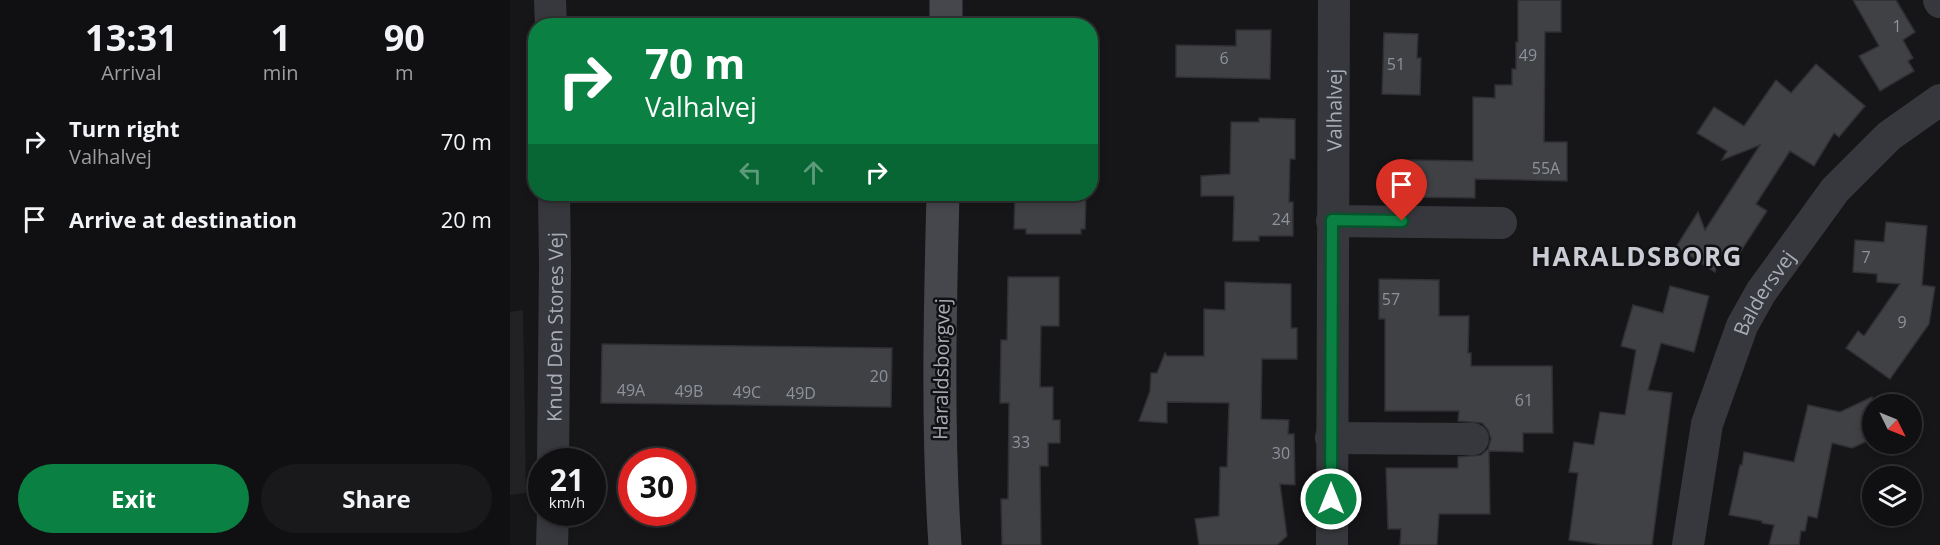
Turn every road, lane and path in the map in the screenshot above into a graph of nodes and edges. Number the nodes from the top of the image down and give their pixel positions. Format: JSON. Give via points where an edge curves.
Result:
{"nodes":[{"id":1,"x":549,"y":0,"type":"edge"},
{"id":2,"x":946,"y":0,"type":"edge"},
{"id":3,"x":1334,"y":0,"type":"edge"},
{"id":4,"x":550,"y":18,"type":"edge"},
{"id":5,"x":946,"y":18,"type":"edge"},
{"id":6,"x":1940,"y":100,"type":"edge"},
{"id":7,"x":554,"y":201,"type":"edge"},
{"id":8,"x":943,"y":201,"type":"edge"},
{"id":9,"x":1332,"y":220,"type":"junction"},
{"id":10,"x":1501,"y":223,"type":"dead end"},
{"id":11,"x":1331,"y":438,"type":"junction"},
{"id":12,"x":1473,"y":439,"type":"dead end"},
{"id":13,"x":553,"y":448,"type":"edge"},
{"id":14,"x":553,"y":526,"type":"edge"},
{"id":15,"x":552,"y":545,"type":"edge"},
{"id":16,"x":945,"y":545,"type":"edge"},
{"id":17,"x":1332,"y":545,"type":"edge"},
{"id":18,"x":1688,"y":545,"type":"edge"}],
"edges":[{"from":1,"to":4,"type":"street"},
{"from":2,"to":5,"type":"street"},
{"from":3,"to":9,"type":"street","name":"Valhalvej"},
{"from":6,"to":18,"type":"street","name":"Baldersvej","via":[[1889,136],[1835,190],[1761,292],[1742,326],[1707,424]]},
{"from":7,"to":13,"type":"street","name":"Knud Den Stores Vej"},
{"from":8,"to":16,"type":"street","name":"Haraldsborgvej","via":[[940,480]]},
{"from":9,"to":10,"type":"street"},
{"from":9,"to":11,"type":"street","name":"Valhalvej"},
{"from":11,"to":12,"type":"street"},
{"from":11,"to":17,"type":"street","name":"Valhalvej"},
{"from":14,"to":15,"type":"street"}]}
